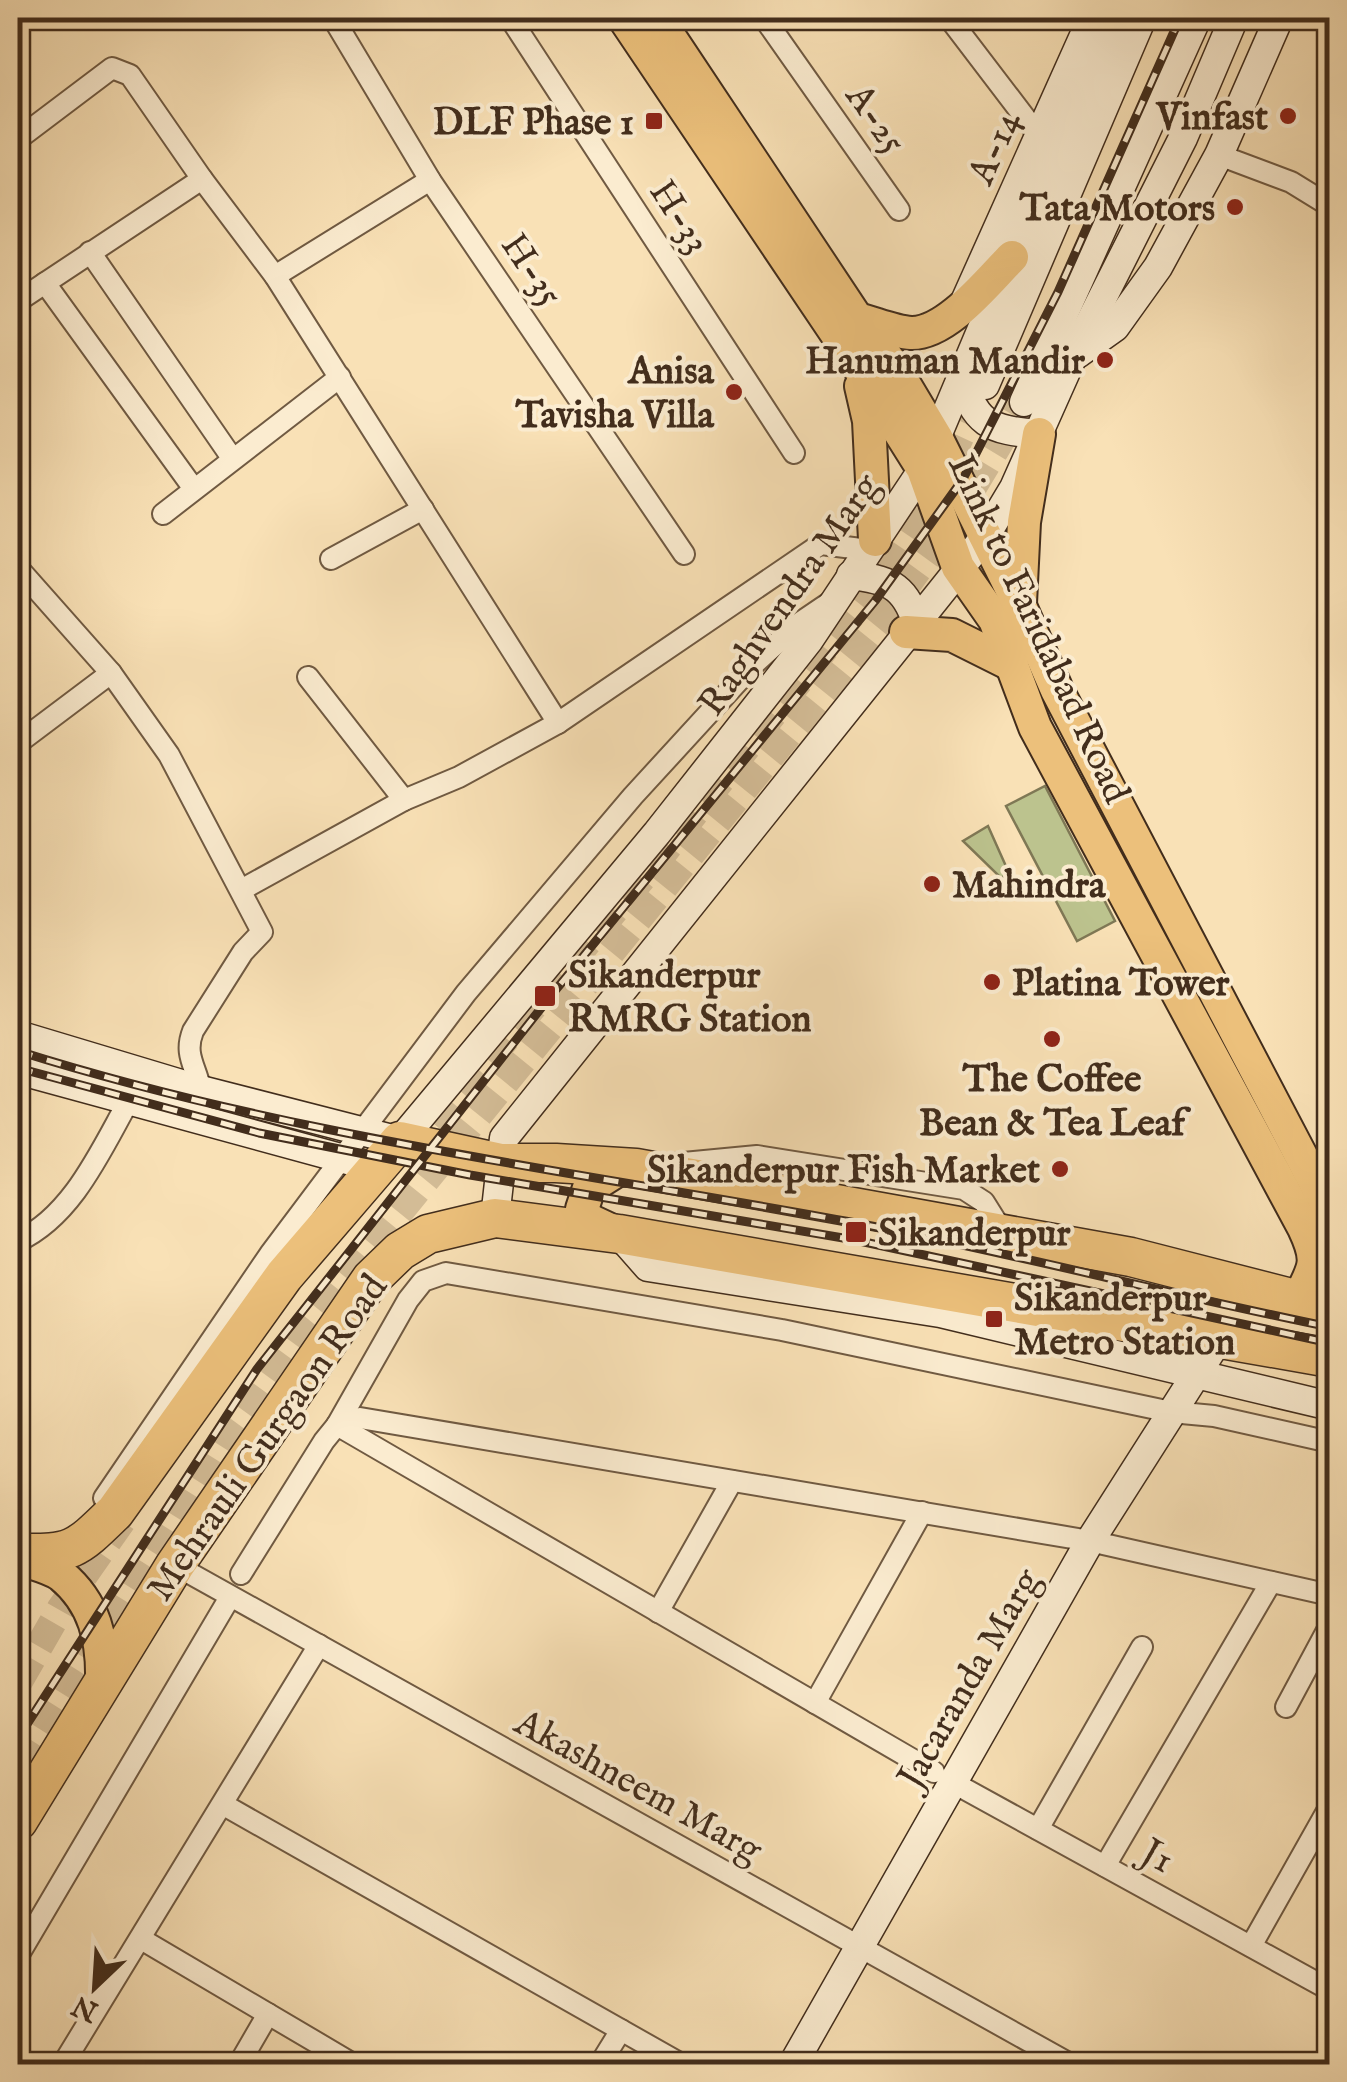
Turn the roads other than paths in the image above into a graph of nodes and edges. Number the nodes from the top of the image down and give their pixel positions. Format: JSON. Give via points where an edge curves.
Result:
{"nodes":[{"id":1,"x":333,"y":18,"type":"edge"},
{"id":2,"x":510,"y":18,"type":"edge"},
{"id":3,"x":624,"y":18,"type":"edge"},
{"id":4,"x":658,"y":18,"type":"edge"},
{"id":5,"x":764,"y":18,"type":"edge"},
{"id":6,"x":949,"y":18,"type":"edge"},
{"id":7,"x":1092,"y":18,"type":"edge"},
{"id":8,"x":1119,"y":18,"type":"edge"},
{"id":9,"x":1142,"y":18,"type":"edge"},
{"id":10,"x":1197,"y":18,"type":"edge"},
{"id":11,"x":1234,"y":18,"type":"edge"},
{"id":12,"x":1279,"y":18,"type":"edge"},
{"id":13,"x":1039,"y":136,"type":"junction"},
{"id":14,"x":18,"y":139,"type":"edge"},
{"id":15,"x":1223,"y":156,"type":"junction"},
{"id":16,"x":202,"y":179,"type":"junction"},
{"id":17,"x":430,"y":180,"type":"junction"},
{"id":18,"x":1330,"y":206,"type":"edge"},
{"id":19,"x":899,"y":210,"type":"dead end"},
{"id":20,"x":90,"y":252,"type":"junction"},
{"id":21,"x":1012,"y":256,"type":"junction"},
{"id":22,"x":274,"y":276,"type":"junction"},
{"id":23,"x":45,"y":283,"type":"junction"},
{"id":24,"x":18,"y":301,"type":"edge"},
{"id":25,"x":962,"y":307,"type":"junction"},
{"id":26,"x":856,"y":319,"type":"junction"},
{"id":27,"x":1072,"y":358,"type":"junction"},
{"id":28,"x":855,"y":361,"type":"junction"},
{"id":29,"x":340,"y":377,"type":"junction"},
{"id":30,"x":973,"y":380,"type":"junction"},
{"id":31,"x":1024,"y":402,"type":"tunnel mouth"},
{"id":32,"x":1038,"y":434,"type":"junction"},
{"id":33,"x":794,"y":452,"type":"dead end"},
{"id":34,"x":930,"y":454,"type":"junction"},
{"id":35,"x":232,"y":458,"type":"junction"},
{"id":36,"x":194,"y":489,"type":"junction"},
{"id":37,"x":424,"y":510,"type":"junction"},
{"id":38,"x":162,"y":514,"type":"dead end"},
{"id":39,"x":984,"y":538,"type":"junction"},
{"id":40,"x":872,"y":545,"type":"junction"},
{"id":41,"x":684,"y":554,"type":"dead end"},
{"id":42,"x":331,"y":558,"type":"dead end"},
{"id":43,"x":958,"y":567,"type":"junction"},
{"id":44,"x":18,"y":568,"type":"edge"},
{"id":45,"x":844,"y":587,"type":"junction"},
{"id":46,"x":1020,"y":606,"type":"junction"},
{"id":47,"x":911,"y":627,"type":"junction"},
{"id":48,"x":1012,"y":664,"type":"junction"},
{"id":49,"x":111,"y":673,"type":"junction"},
{"id":50,"x":308,"y":677,"type":"dead end"},
{"id":51,"x":558,"y":724,"type":"junction"},
{"id":52,"x":18,"y":743,"type":"edge"},
{"id":53,"x":404,"y":800,"type":"junction"},
{"id":54,"x":241,"y":890,"type":"junction"},
{"id":55,"x":18,"y":1034,"type":"edge"},
{"id":56,"x":18,"y":1070,"type":"edge"},
{"id":57,"x":201,"y":1090,"type":"junction"},
{"id":58,"x":128,"y":1102,"type":"junction"},
{"id":59,"x":196,"y":1120,"type":"junction"},
{"id":60,"x":363,"y":1133,"type":"junction"},
{"id":61,"x":374,"y":1156,"type":"junction"},
{"id":62,"x":501,"y":1164,"type":"junction"},
{"id":63,"x":630,"y":1167,"type":"junction"},
{"id":64,"x":1330,"y":1211,"type":"edge"},
{"id":65,"x":495,"y":1218,"type":"junction"},
{"id":66,"x":619,"y":1234,"type":"junction"},
{"id":67,"x":18,"y":1242,"type":"edge"},
{"id":68,"x":1314,"y":1304,"type":"edge"},
{"id":69,"x":1202,"y":1334,"type":"junction"},
{"id":70,"x":1330,"y":1358,"type":"edge"},
{"id":71,"x":1184,"y":1372,"type":"junction"},
{"id":72,"x":1330,"y":1406,"type":"edge"},
{"id":73,"x":1171,"y":1412,"type":"junction"},
{"id":74,"x":338,"y":1426,"type":"junction"},
{"id":75,"x":1330,"y":1442,"type":"edge"},
{"id":76,"x":732,"y":1480,"type":"junction"},
{"id":77,"x":922,"y":1512,"type":"junction"},
{"id":78,"x":1090,"y":1540,"type":"junction"},
{"id":79,"x":18,"y":1556,"type":"edge"},
{"id":80,"x":175,"y":1565,"type":"junction"},
{"id":81,"x":240,"y":1574,"type":"dead end"},
{"id":82,"x":1271,"y":1582,"type":"junction"},
{"id":83,"x":1330,"y":1595,"type":"edge"},
{"id":84,"x":230,"y":1596,"type":"junction"},
{"id":85,"x":658,"y":1612,"type":"junction"},
{"id":86,"x":1330,"y":1625,"type":"edge"},
{"id":87,"x":319,"y":1646,"type":"junction"},
{"id":88,"x":1142,"y":1647,"type":"dead end"},
{"id":89,"x":102,"y":1681,"type":"junction"},
{"id":90,"x":815,"y":1702,"type":"junction"},
{"id":91,"x":1286,"y":1707,"type":"dead end"},
{"id":92,"x":943,"y":1777,"type":"junction"},
{"id":93,"x":224,"y":1804,"type":"junction"},
{"id":94,"x":1330,"y":1806,"type":"edge"},
{"id":95,"x":18,"y":1821,"type":"edge"},
{"id":96,"x":1038,"y":1830,"type":"junction"},
{"id":97,"x":1106,"y":1866,"type":"junction"},
{"id":98,"x":141,"y":1939,"type":"junction"},
{"id":99,"x":1251,"y":1946,"type":"junction"},
{"id":100,"x":857,"y":1948,"type":"junction"},
{"id":101,"x":18,"y":1956,"type":"edge"},
{"id":102,"x":1330,"y":1990,"type":"edge"},
{"id":103,"x":268,"y":2014,"type":"junction"},
{"id":104,"x":621,"y":2030,"type":"junction"},
{"id":105,"x":63,"y":2064,"type":"edge"},
{"id":106,"x":239,"y":2064,"type":"edge"},
{"id":107,"x":354,"y":2064,"type":"edge"},
{"id":108,"x":600,"y":2064,"type":"edge"},
{"id":109,"x":681,"y":2064,"type":"edge"},
{"id":110,"x":793,"y":2064,"type":"edge"},
{"id":111,"x":1070,"y":2064,"type":"edge"}],
"edges":[{"from":1,"to":17,"type":"street","name":"H-35"},
{"from":2,"to":33,"type":"street","name":"H-33"},
{"from":3,"to":28,"type":"main road","name":"Link to Faridabad Road"},
{"from":4,"to":26,"type":"main road","name":"Link to Faridabad Road"},
{"from":5,"to":19,"type":"street","name":"A-25"},
{"from":6,"to":13,"type":"street"},
{"from":7,"to":13,"type":"street","name":"A-14"},
{"from":8,"to":21,"type":"street","name":"Raghvendra Marg"},
{"from":9,"to":30,"type":"street"},
{"from":10,"to":31,"type":"street"},
{"from":11,"to":27,"type":"street"},
{"from":12,"to":15,"type":"street"},
{"from":13,"to":25,"type":"street","name":"A-14"},
{"from":14,"to":16,"type":"street","via":[[112,68],[130,75]]},
{"from":15,"to":18,"type":"street"},
{"from":15,"to":27,"type":"street","via":[[1138,298],[1115,326]]},
{"from":16,"to":20,"type":"street"},
{"from":16,"to":22,"type":"street"},
{"from":17,"to":22,"type":"street"},
{"from":17,"to":41,"type":"street","name":"H-35"},
{"from":20,"to":23,"type":"street"},
{"from":20,"to":35,"type":"street"},
{"from":21,"to":25,"type":"main road"},
{"from":21,"to":30,"type":"street","name":"Raghvendra Marg"},
{"from":22,"to":29,"type":"street"},
{"from":23,"to":24,"type":"street"},
{"from":23,"to":36,"type":"street"},
{"from":25,"to":26,"type":"main road","via":[[913,333]]},
{"from":26,"to":34,"type":"main road","name":"Link to Faridabad Road","via":[[894,367]]},
{"from":27,"to":32,"type":"street"},
{"from":28,"to":34,"type":"main road","name":"Link to Faridabad Road"},
{"from":28,"to":40,"type":"main road","via":[[869,421]]},
{"from":29,"to":35,"type":"street"},
{"from":29,"to":37,"type":"street"},
{"from":30,"to":32,"type":"street","via":[[968,401],[983,422]]},
{"from":30,"to":34,"type":"street","name":"Raghvendra Marg"},
{"from":32,"to":39,"type":"street"},
{"from":32,"to":46,"type":"main road"},
{"from":34,"to":39,"type":"main road","name":"Link to Faridabad Road"},
{"from":34,"to":40,"type":"street","name":"Raghvendra Marg"},
{"from":34,"to":43,"type":"main road","name":"Link to Faridabad Road"},
{"from":35,"to":36,"type":"street"},
{"from":36,"to":38,"type":"street"},
{"from":37,"to":42,"type":"street"},
{"from":37,"to":51,"type":"street"},
{"from":39,"to":43,"type":"street"},
{"from":39,"to":46,"type":"main road","name":"Link to Faridabad Road"},
{"from":40,"to":45,"type":"street","name":"Raghvendra Marg"},
{"from":40,"to":51,"type":"street","via":[[822,544]]},
{"from":43,"to":47,"type":"street"},
{"from":43,"to":48,"type":"main road","name":"Link to Faridabad Road","via":[[995,620]]},
{"from":44,"to":49,"type":"street"},
{"from":45,"to":47,"type":"street","via":[[879,579],[895,586],[909,598]]},
{"from":45,"to":60,"type":"street","via":[[754,664],[633,796],[466,994]]},
{"from":45,"to":61,"type":"street","name":"Raghvendra Marg","via":[[657,833]]},
{"from":46,"to":64,"type":"main road","name":"Link to Faridabad Road","via":[[1057,690]]},
{"from":47,"to":48,"type":"main road","via":[[952,635]]},
{"from":47,"to":62,"type":"street","via":[[504,1138]]},
{"from":48,"to":68,"type":"main road","name":"Link to Faridabad Road","via":[[1035,726],[1304,1228],[1315,1252]]},
{"from":49,"to":52,"type":"street"},
{"from":49,"to":54,"type":"street","via":[[170,755]]},
{"from":50,"to":53,"type":"street"},
{"from":51,"to":53,"type":"street"},
{"from":53,"to":54,"type":"street"},
{"from":54,"to":57,"type":"street","via":[[262,932],[193,1031],[189,1058]]},
{"from":55,"to":57,"type":"street"},
{"from":56,"to":58,"type":"street"},
{"from":57,"to":59,"type":"street"},
{"from":57,"to":60,"type":"street"},
{"from":58,"to":59,"type":"street"},
{"from":58,"to":67,"type":"street","via":[[78,1186],[50,1221]]},
{"from":59,"to":61,"type":"street"},
{"from":60,"to":61,"type":"street"},
{"from":60,"to":61,"type":"street"},
{"from":61,"to":62,"type":"highway"},
{"from":61,"to":79,"type":"highway","name":"Mehrauli Gurgaon Road","via":[[115,1512],[82,1545],[61,1554]]},
{"from":62,"to":63,"type":"highway"},
{"from":62,"to":65,"type":"street"},
{"from":63,"to":66,"type":"main road","via":[[588,1188],[582,1209],[589,1220]]},
{"from":63,"to":68,"type":"highway","via":[[1130,1257]]},
{"from":65,"to":66,"type":"highway","name":"Mehrauli Gurgaon Road"},
{"from":65,"to":80,"type":"highway","name":"Mehrauli Gurgaon Road","via":[[428,1234],[371,1279]]},
{"from":66,"to":69,"type":"highway","name":"Mehrauli Gurgaon Road"},
{"from":66,"to":71,"type":"street","via":[[648,1266],[940,1312]]},
{"from":69,"to":70,"type":"highway","name":"Mehrauli Gurgaon Road"},
{"from":69,"to":71,"type":"street"},
{"from":71,"to":72,"type":"street"},
{"from":71,"to":73,"type":"street","via":[[1163,1391]]},
{"from":73,"to":74,"type":"street","via":[[782,1330],[446,1273],[423,1281],[408,1300]]},
{"from":73,"to":75,"type":"street"},
{"from":73,"to":78,"type":"street","name":"Jacaranda Marg"},
{"from":74,"to":76,"type":"street","via":[[360,1418]]},
{"from":74,"to":81,"type":"street"},
{"from":74,"to":85,"type":"street","name":"J1"},
{"from":76,"to":77,"type":"street"},
{"from":76,"to":85,"type":"street"},
{"from":77,"to":78,"type":"street"},
{"from":77,"to":90,"type":"street"},
{"from":78,"to":82,"type":"street"},
{"from":78,"to":92,"type":"street","name":"Jacaranda Marg"},
{"from":79,"to":89,"type":"main road","via":[[60,1574],[92,1612],[103,1646]]},
{"from":80,"to":84,"type":"street","name":"Akashneem Marg"},
{"from":80,"to":89,"type":"highway","name":"Mehrauli Gurgaon Road"},
{"from":82,"to":83,"type":"street"},
{"from":82,"to":97,"type":"street"},
{"from":84,"to":87,"type":"street","name":"Akashneem Marg"},
{"from":84,"to":101,"type":"street"},
{"from":85,"to":90,"type":"street","name":"J1"},
{"from":86,"to":91,"type":"street"},
{"from":87,"to":93,"type":"street"},
{"from":87,"to":100,"type":"street","name":"Akashneem Marg"},
{"from":88,"to":96,"type":"street"},
{"from":89,"to":95,"type":"highway","name":"Mehrauli Gurgaon Road"},
{"from":90,"to":92,"type":"street","name":"J1"},
{"from":92,"to":96,"type":"street","name":"J1"},
{"from":92,"to":100,"type":"street","name":"Jacaranda Marg"},
{"from":93,"to":98,"type":"street"},
{"from":93,"to":104,"type":"street"},
{"from":94,"to":99,"type":"street"},
{"from":96,"to":97,"type":"street","name":"J1"},
{"from":97,"to":99,"type":"street","name":"J1"},
{"from":98,"to":103,"type":"street"},
{"from":98,"to":105,"type":"street"},
{"from":99,"to":102,"type":"street","name":"J1"},
{"from":100,"to":110,"type":"street","name":"Jacaranda Marg"},
{"from":100,"to":111,"type":"street","name":"Akashneem Marg"},
{"from":103,"to":106,"type":"street"},
{"from":103,"to":107,"type":"street"},
{"from":104,"to":108,"type":"street"},
{"from":104,"to":109,"type":"street"}]}
